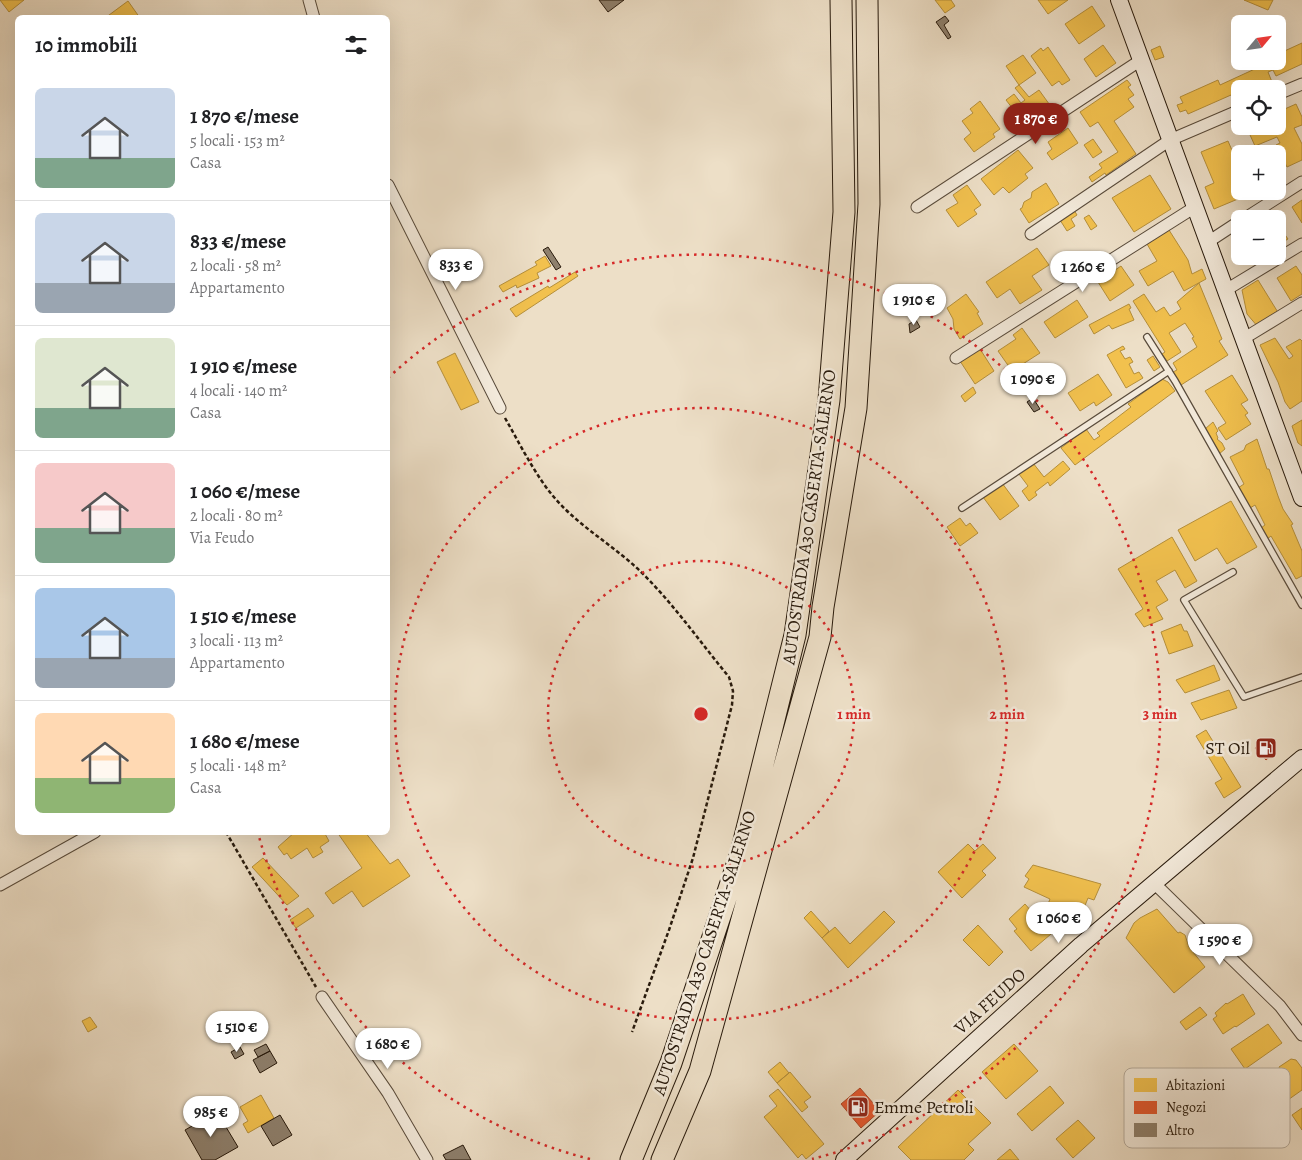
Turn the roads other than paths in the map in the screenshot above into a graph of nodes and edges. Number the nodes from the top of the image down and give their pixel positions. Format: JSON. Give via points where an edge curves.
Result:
{"nodes":[{"id":1,"x":308,"y":0,"type":"edge"},
{"id":2,"x":841,"y":0,"type":"edge"},
{"id":3,"x":867,"y":0,"type":"edge"},
{"id":4,"x":1119,"y":0,"type":"edge"},
{"id":5,"x":313,"y":15,"type":"edge"},
{"id":6,"x":1141,"y":60,"type":"junction"},
{"id":7,"x":1302,"y":84,"type":"edge"},
{"id":8,"x":1286,"y":91,"type":"edge"},
{"id":9,"x":1231,"y":114,"type":"edge"},
{"id":10,"x":1170,"y":140,"type":"junction"},
{"id":11,"x":1302,"y":182,"type":"edge"},
{"id":12,"x":390,"y":189,"type":"edge"},
{"id":13,"x":917,"y":207,"type":"dead end"},
{"id":14,"x":1195,"y":207,"type":"junction"},
{"id":15,"x":1258,"y":210,"type":"edge"},
{"id":16,"x":1231,"y":227,"type":"edge"},
{"id":17,"x":1031,"y":234,"type":"dead end"},
{"id":18,"x":1208,"y":242,"type":"junction"},
{"id":19,"x":1302,"y":244,"type":"edge"},
{"id":20,"x":1226,"y":290,"type":"junction"},
{"id":21,"x":1302,"y":303,"type":"edge"},
{"id":22,"x":1147,"y":337,"type":"dead end"},
{"id":23,"x":1244,"y":339,"type":"junction"},
{"id":24,"x":956,"y":358,"type":"dead end"},
{"id":25,"x":1169,"y":371,"type":"junction"},
{"id":26,"x":500,"y":408,"type":"road end"},
{"id":27,"x":1302,"y":498,"type":"edge"},
{"id":28,"x":962,"y":508,"type":"dead end"},
{"id":29,"x":1232,"y":572,"type":"dead end"},
{"id":30,"x":1302,"y":605,"type":"edge"},
{"id":31,"x":1302,"y":677,"type":"edge"},
{"id":32,"x":1302,"y":758,"type":"edge"},
{"id":33,"x":90,"y":835,"type":"edge"},
{"id":34,"x":1154,"y":883,"type":"junction"},
{"id":35,"x":0,"y":885,"type":"edge"},
{"id":36,"x":322,"y":997,"type":"road end"},
{"id":37,"x":1302,"y":1035,"type":"edge"},
{"id":38,"x":427,"y":1160,"type":"edge"},
{"id":39,"x":631,"y":1160,"type":"edge"},
{"id":40,"x":662,"y":1160,"type":"edge"},
{"id":41,"x":844,"y":1160,"type":"edge"}],
"edges":[{"from":1,"to":5,"type":"street"},
{"from":2,"to":39,"type":"highway","name":"AUTOSTRADA A30 CASERTA-SALERNO","via":[[844,212],[829,400],[795,635],[741,853],[671,1062]]},
{"from":3,"to":40,"type":"highway","name":"AUTOSTRADA A30 CASERTA-SALERNO","via":[[869,204],[856,408],[820,636],[700,1071]]},
{"from":4,"to":6,"type":"street"},
{"from":6,"to":10,"type":"street"},
{"from":6,"to":13,"type":"street"},
{"from":7,"to":8,"type":"street"},
{"from":9,"to":10,"type":"street"},
{"from":10,"to":14,"type":"street"},
{"from":10,"to":17,"type":"street"},
{"from":11,"to":15,"type":"street"},
{"from":12,"to":26,"type":"street"},
{"from":14,"to":18,"type":"street"},
{"from":14,"to":24,"type":"street"},
{"from":16,"to":18,"type":"street"},
{"from":18,"to":20,"type":"street"},
{"from":19,"to":20,"type":"street"},
{"from":20,"to":23,"type":"street"},
{"from":21,"to":23,"type":"street"},
{"from":22,"to":25,"type":"lane"},
{"from":23,"to":27,"type":"street"},
{"from":25,"to":28,"type":"lane"},
{"from":25,"to":30,"type":"lane"},
{"from":29,"to":31,"type":"lane","via":[[1184,600],[1244,697]]},
{"from":32,"to":34,"type":"street","name":"VIA FEUDO"},
{"from":33,"to":35,"type":"street"},
{"from":34,"to":37,"type":"street","via":[[1280,1006]]},
{"from":34,"to":41,"type":"street","name":"VIA FEUDO"},
{"from":36,"to":38,"type":"street","via":[[388,1093]]}]}
